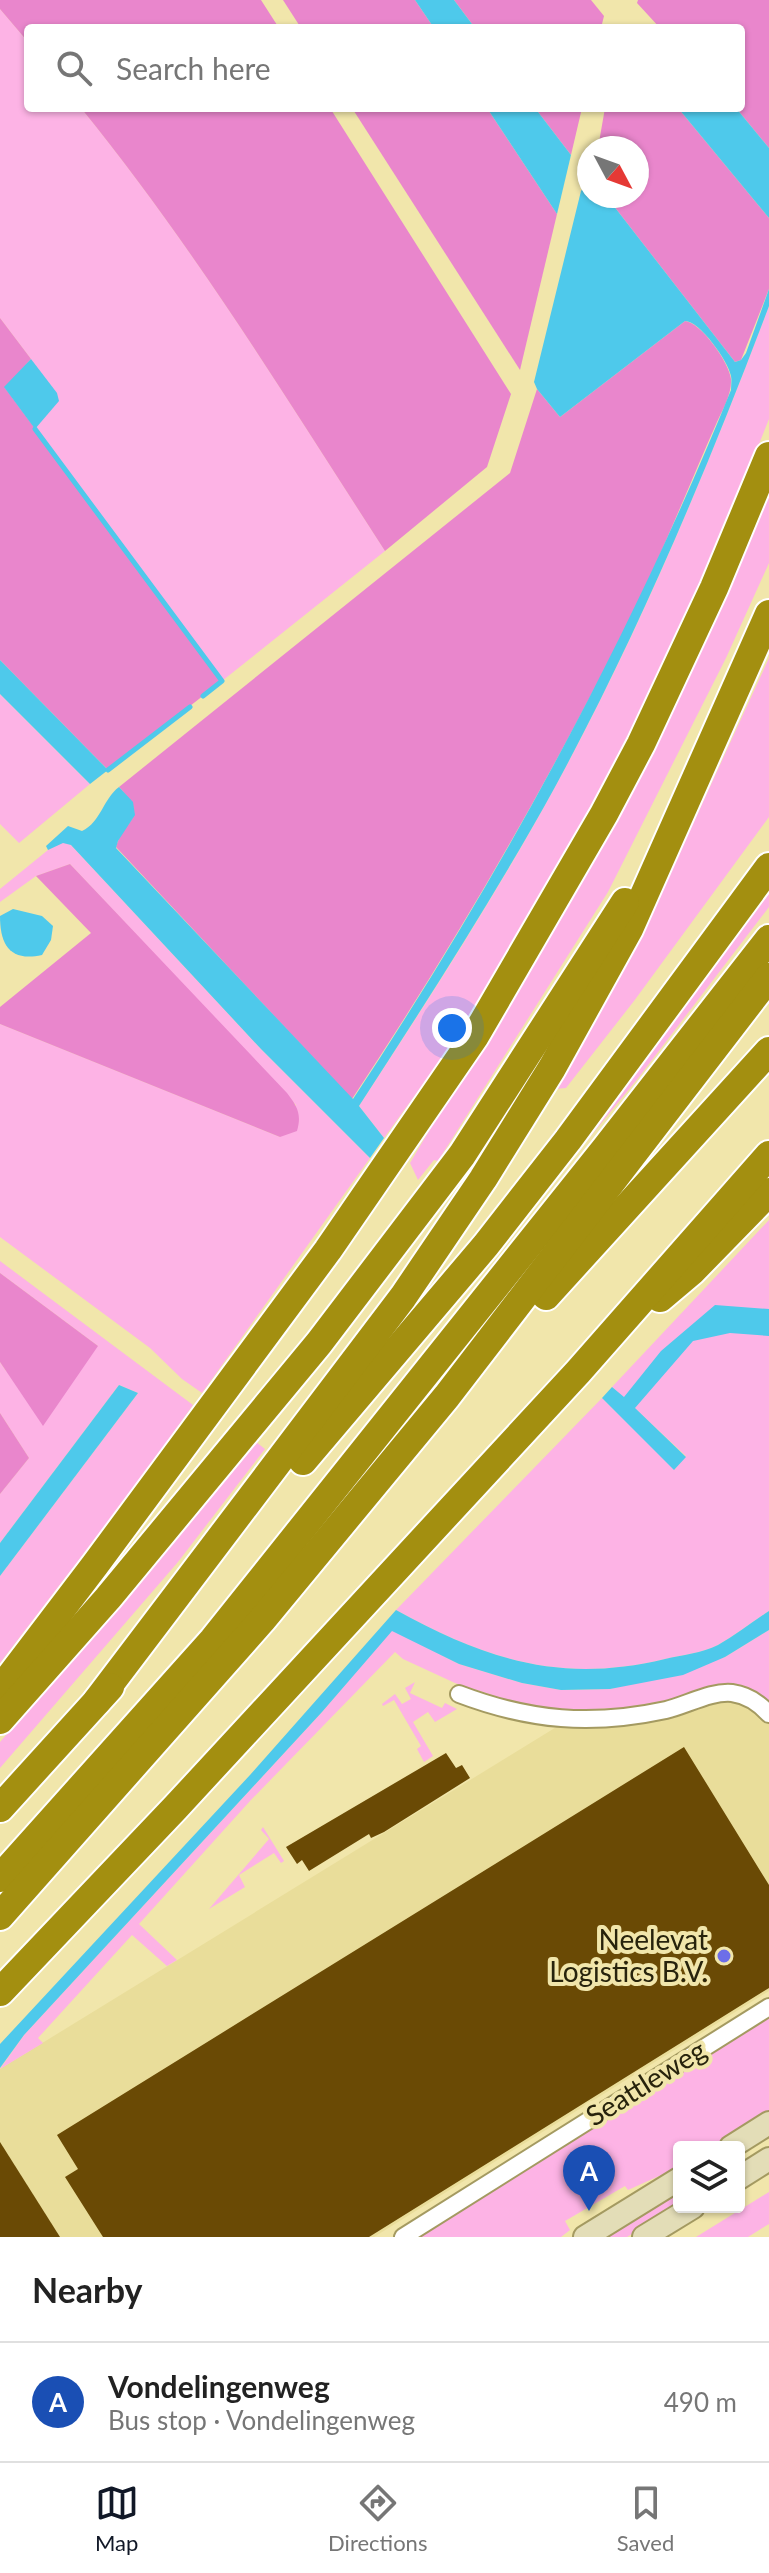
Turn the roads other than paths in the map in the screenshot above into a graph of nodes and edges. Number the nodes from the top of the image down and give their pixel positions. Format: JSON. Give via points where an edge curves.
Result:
{"nodes":[{"id":1,"x":769,"y":456,"type":"edge"},
{"id":2,"x":769,"y":614,"type":"edge"},
{"id":3,"x":673,"y":827,"type":"junction"},
{"id":4,"x":769,"y":867,"type":"edge"},
{"id":5,"x":769,"y":939,"type":"edge"},
{"id":6,"x":769,"y":977,"type":"edge"},
{"id":7,"x":769,"y":1051,"type":"edge"},
{"id":8,"x":769,"y":1155,"type":"edge"},
{"id":9,"x":769,"y":1192,"type":"edge"},
{"id":10,"x":589,"y":1360,"type":"junction"},
{"id":11,"x":447,"y":1396,"type":"junction"},
{"id":12,"x":0,"y":1690,"type":"edge"},
{"id":13,"x":459,"y":1694,"type":"dead end"},
{"id":14,"x":97,"y":1701,"type":"junction"},
{"id":15,"x":769,"y":1714,"type":"edge"},
{"id":16,"x":0,"y":1720,"type":"edge"},
{"id":17,"x":0,"y":1808,"type":"edge"},
{"id":18,"x":0,"y":1878,"type":"edge"},
{"id":19,"x":0,"y":1916,"type":"edge"},
{"id":20,"x":0,"y":1992,"type":"edge"},
{"id":21,"x":769,"y":2007,"type":"edge"},
{"id":22,"x":769,"y":2123,"type":"edge"},
{"id":23,"x":740,"y":2141,"type":"edge"},
{"id":24,"x":769,"y":2159,"type":"edge"},
{"id":25,"x":745,"y":2174,"type":"edge"},
{"id":26,"x":673,"y":2183,"type":"edge"},
{"id":27,"x":683,"y":2213,"type":"edge"},
{"id":28,"x":403,"y":2237,"type":"edge"},
{"id":29,"x":585,"y":2237,"type":"edge"},
{"id":30,"x":644,"y":2237,"type":"edge"}],
"edges":[{"from":1,"to":12,"type":"highway","via":[[641,744],[475,1036],[328,1250]]},
{"from":2,"to":3,"type":"highway"},
{"from":3,"to":14,"type":"highway","via":[[629,929],[483,1179],[403,1297]]},
{"from":3,"to":16,"type":"highway","via":[[462,1155],[299,1368]]},
{"from":4,"to":14,"type":"highway","via":[[476,1257]]},
{"from":5,"to":18,"type":"highway","via":[[213,1640]]},
{"from":6,"to":11,"type":"highway"},
{"from":7,"to":11,"type":"highway","via":[[545,1298]]},
{"from":8,"to":10,"type":"highway"},
{"from":9,"to":10,"type":"highway","via":[[692,1271]]},
{"from":10,"to":20,"type":"highway"},
{"from":11,"to":19,"type":"highway","via":[[262,1620]]},
{"from":13,"to":15,"type":"street","via":[[534,1717],[625,1717],[723,1693],[748,1698]]},
{"from":14,"to":17,"type":"highway"},
{"from":21,"to":28,"type":"street","name":"Seattleweg"},
{"from":22,"to":23,"type":"main road"},
{"from":24,"to":25,"type":"main road"},
{"from":26,"to":29,"type":"main road"},
{"from":27,"to":30,"type":"main road"}]}
